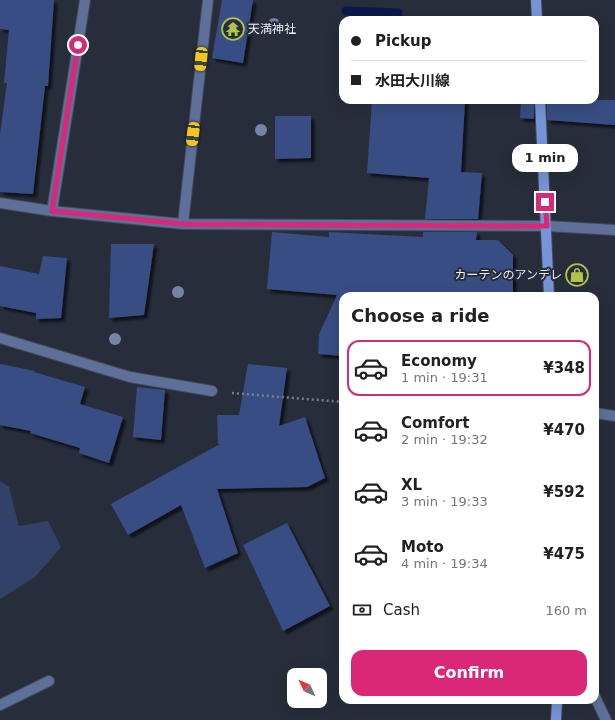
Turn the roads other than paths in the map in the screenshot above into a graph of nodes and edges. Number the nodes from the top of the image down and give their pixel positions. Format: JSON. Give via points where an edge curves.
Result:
{"nodes":[{"id":1,"x":85,"y":0,"type":"edge"},
{"id":2,"x":208,"y":0,"type":"edge"},
{"id":3,"x":536,"y":0,"type":"edge"},
{"id":4,"x":537,"y":16,"type":"edge"},
{"id":5,"x":540,"y":104,"type":"edge"},
{"id":6,"x":0,"y":203,"type":"edge"},
{"id":7,"x":52,"y":211,"type":"junction"},
{"id":8,"x":183,"y":224,"type":"junction"},
{"id":9,"x":547,"y":226,"type":"junction"},
{"id":10,"x":615,"y":230,"type":"edge"},
{"id":11,"x":549,"y":292,"type":"edge"},
{"id":12,"x":0,"y":338,"type":"edge"},
{"id":13,"x":212,"y":391,"type":"road end"},
{"id":14,"x":599,"y":414,"type":"edge"},
{"id":15,"x":615,"y":416,"type":"edge"},
{"id":16,"x":49,"y":681,"type":"dead end"},
{"id":17,"x":556,"y":704,"type":"edge"},
{"id":18,"x":598,"y":704,"type":"edge"},
{"id":19,"x":0,"y":705,"type":"edge"},
{"id":20,"x":556,"y":720,"type":"edge"},
{"id":21,"x":606,"y":720,"type":"edge"}],
"edges":[{"from":1,"to":7,"type":"street"},
{"from":2,"to":8,"type":"street"},
{"from":3,"to":4,"type":"main road"},
{"from":5,"to":9,"type":"main road"},
{"from":6,"to":7,"type":"street"},
{"from":7,"to":8,"type":"street"},
{"from":8,"to":9,"type":"street"},
{"from":9,"to":10,"type":"street"},
{"from":9,"to":11,"type":"main road"},
{"from":12,"to":13,"type":"street","via":[[130,377]]},
{"from":14,"to":15,"type":"street"},
{"from":16,"to":19,"type":"street"},
{"from":17,"to":20,"type":"main road"},
{"from":18,"to":21,"type":"street"}]}
